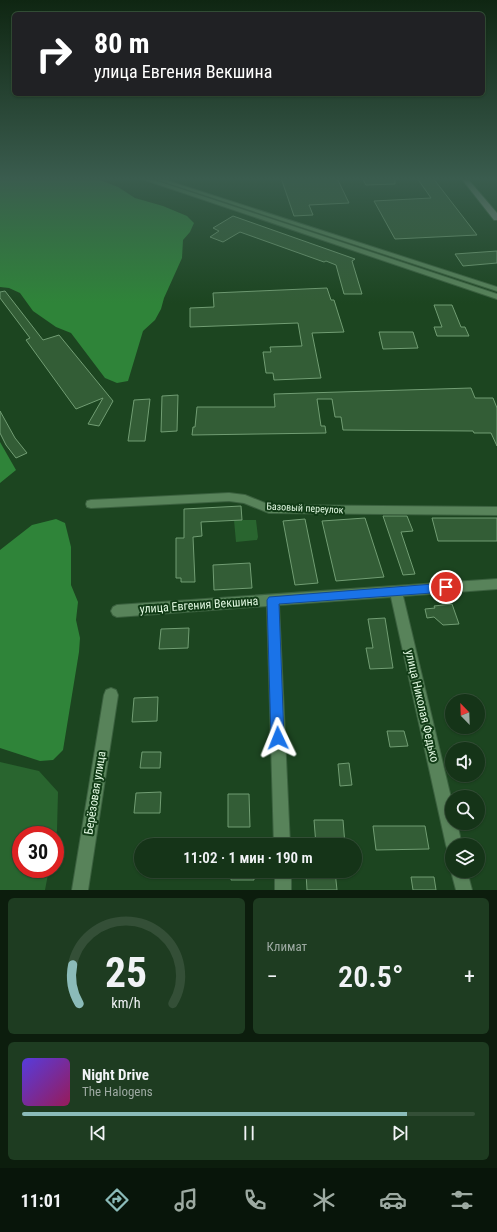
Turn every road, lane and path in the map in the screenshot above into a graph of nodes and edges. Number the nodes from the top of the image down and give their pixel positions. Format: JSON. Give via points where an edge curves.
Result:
{"nodes":[{"id":1,"x":266,"y":220,"type":"edge"},
{"id":2,"x":282,"y":220,"type":"edge"},
{"id":3,"x":497,"y":289,"type":"edge"},
{"id":4,"x":497,"y":297,"type":"edge"},
{"id":5,"x":91,"y":504,"type":"dead end"},
{"id":6,"x":497,"y":511,"type":"edge"},
{"id":7,"x":497,"y":584,"type":"edge"},
{"id":8,"x":396,"y":591,"type":"junction"},
{"id":9,"x":273,"y":600,"type":"junction"},
{"id":10,"x":117,"y":611,"type":"dead end"},
{"id":11,"x":111,"y":696,"type":"dead end"},
{"id":12,"x":282,"y":838,"type":"edge"},
{"id":13,"x":452,"y":838,"type":"edge"},
{"id":14,"x":283,"y":878,"type":"edge"},
{"id":15,"x":461,"y":878,"type":"edge"},
{"id":16,"x":80,"y":890,"type":"edge"},
{"id":17,"x":283,"y":890,"type":"edge"},
{"id":18,"x":464,"y":890,"type":"edge"}],
"edges":[{"from":1,"to":4,"type":"street"},
{"from":2,"to":3,"type":"street"},
{"from":5,"to":6,"type":"street","name":"Базовый переулок","via":[[229,497],[245,499],[269,509]]},
{"from":7,"to":8,"type":"street","name":"улица Евгения Векшина"},
{"from":8,"to":9,"type":"street","name":"улица Евгения Векшина"},
{"from":8,"to":13,"type":"street","name":"улица Николая Федько"},
{"from":9,"to":10,"type":"street","name":"улица Евгения Векшина"},
{"from":9,"to":12,"type":"street"},
{"from":11,"to":16,"type":"street","name":"Берёзовая улица"},
{"from":14,"to":17,"type":"street"},
{"from":15,"to":18,"type":"street"}]}
